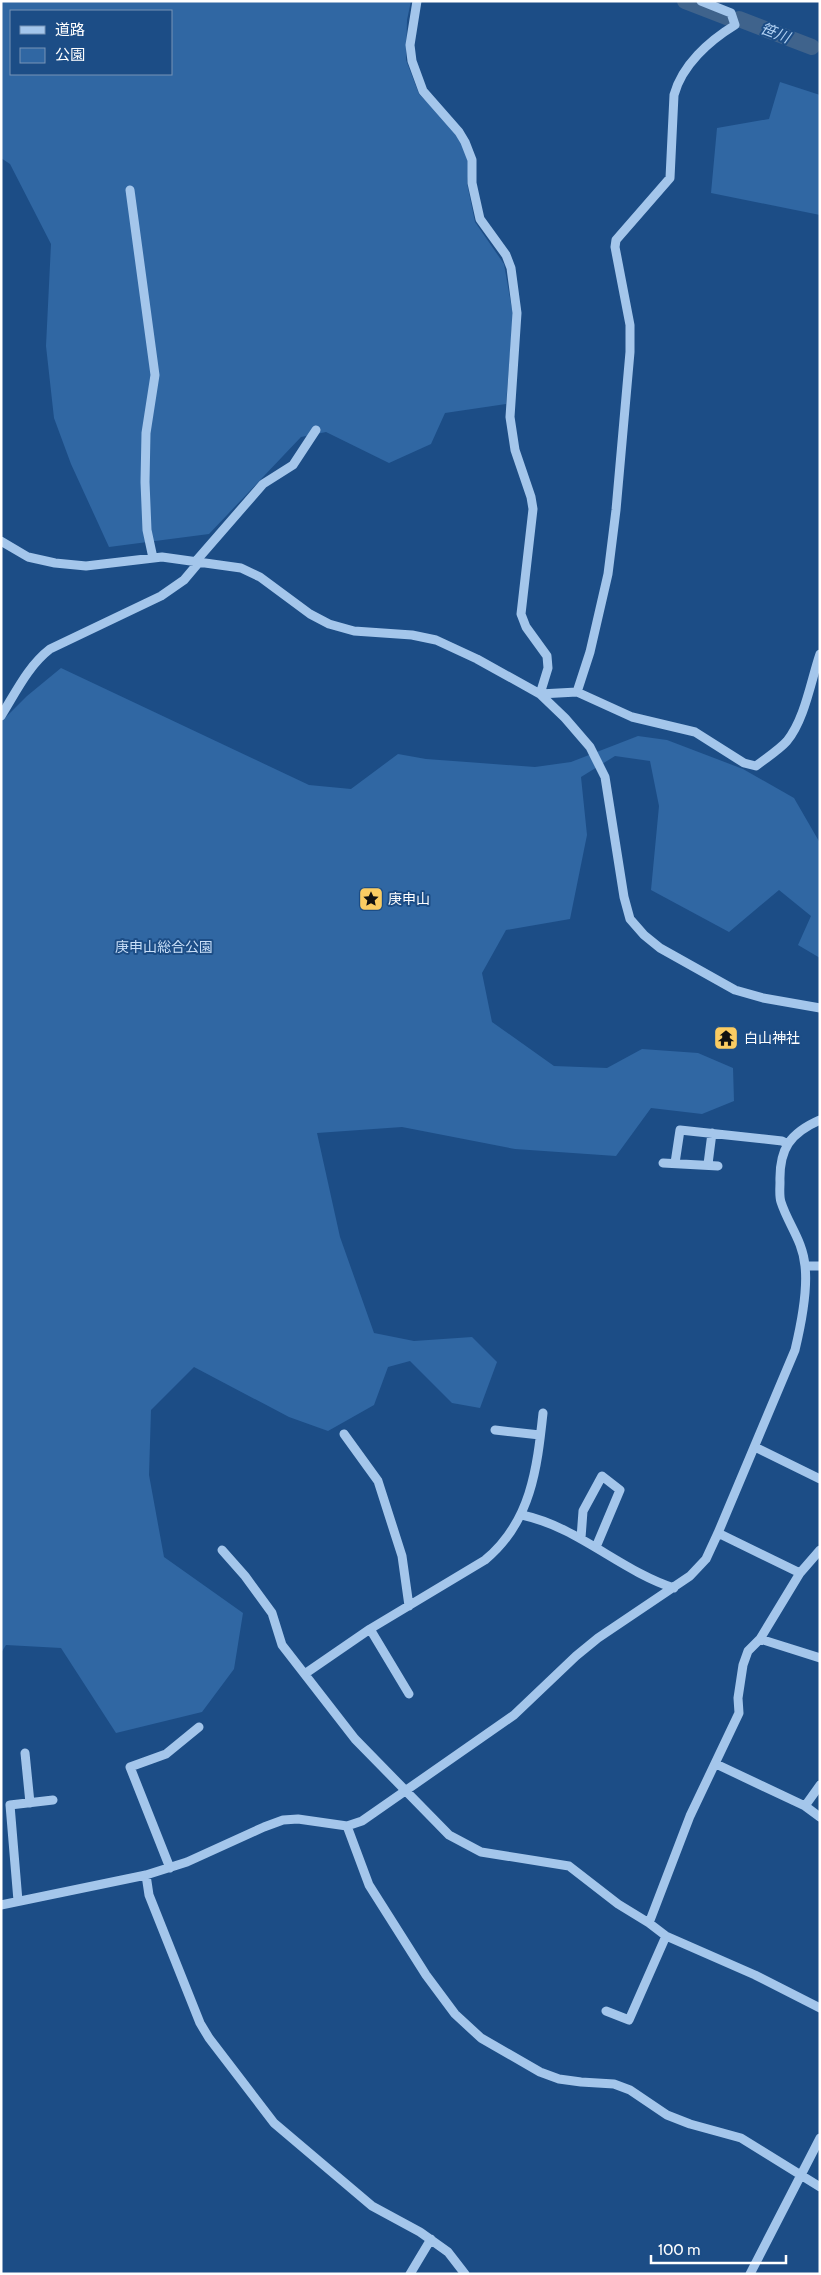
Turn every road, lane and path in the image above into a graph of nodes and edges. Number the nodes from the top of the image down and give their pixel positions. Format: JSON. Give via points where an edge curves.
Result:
{"nodes":[{"id":1,"x":417,"y":1,"type":"edge"},
{"id":2,"x":701,"y":1,"type":"edge"},
{"id":3,"x":130,"y":190,"type":"dead end"},
{"id":4,"x":316,"y":430,"type":"dead end"},
{"id":5,"x":1,"y":541,"type":"edge"},
{"id":6,"x":154,"y":558,"type":"junction"},
{"id":7,"x":198,"y":561,"type":"junction"},
{"id":8,"x":820,"y":654,"type":"edge"},
{"id":9,"x":577,"y":692,"type":"junction"},
{"id":10,"x":540,"y":694,"type":"junction"},
{"id":11,"x":1,"y":716,"type":"edge"},
{"id":12,"x":820,"y":1008,"type":"edge"},
{"id":13,"x":820,"y":1120,"type":"edge"},
{"id":14,"x":712,"y":1133,"type":"junction"},
{"id":15,"x":788,"y":1144,"type":"junction"},
{"id":16,"x":663,"y":1163,"type":"dead end"},
{"id":17,"x":675,"y":1163,"type":"junction"},
{"id":18,"x":806,"y":1266,"type":"junction"},
{"id":19,"x":820,"y":1266,"type":"edge"},
{"id":20,"x":542,"y":1413,"type":"dead end"},
{"id":21,"x":495,"y":1430,"type":"dead end"},
{"id":22,"x":344,"y":1434,"type":"dead end"},
{"id":23,"x":540,"y":1435,"type":"junction"},
{"id":24,"x":755,"y":1447,"type":"junction"},
{"id":25,"x":820,"y":1478,"type":"edge"},
{"id":26,"x":522,"y":1515,"type":"junction"},
{"id":27,"x":718,"y":1533,"type":"junction"},
{"id":28,"x":582,"y":1538,"type":"junction"},
{"id":29,"x":596,"y":1547,"type":"junction"},
{"id":30,"x":222,"y":1550,"type":"dead end"},
{"id":31,"x":820,"y":1550,"type":"edge"},
{"id":32,"x":800,"y":1573,"type":"junction"},
{"id":33,"x":674,"y":1588,"type":"junction"},
{"id":34,"x":410,"y":1606,"type":"junction"},
{"id":35,"x":370,"y":1629,"type":"junction"},
{"id":36,"x":760,"y":1640,"type":"junction"},
{"id":37,"x":820,"y":1658,"type":"edge"},
{"id":38,"x":306,"y":1673,"type":"junction"},
{"id":39,"x":409,"y":1694,"type":"dead end"},
{"id":40,"x":199,"y":1727,"type":"dead end"},
{"id":41,"x":25,"y":1753,"type":"dead end"},
{"id":42,"x":716,"y":1764,"type":"junction"},
{"id":43,"x":820,"y":1786,"type":"edge"},
{"id":44,"x":407,"y":1790,"type":"junction"},
{"id":45,"x":53,"y":1800,"type":"dead end"},
{"id":46,"x":30,"y":1803,"type":"junction"},
{"id":47,"x":805,"y":1806,"type":"junction"},
{"id":48,"x":820,"y":1816,"type":"edge"},
{"id":49,"x":347,"y":1826,"type":"junction"},
{"id":50,"x":170,"y":1868,"type":"junction"},
{"id":51,"x":146,"y":1875,"type":"junction"},
{"id":52,"x":18,"y":1901,"type":"junction"},
{"id":53,"x":1,"y":1905,"type":"edge"},
{"id":54,"x":649,"y":1923,"type":"junction"},
{"id":55,"x":666,"y":1936,"type":"junction"},
{"id":56,"x":820,"y":2008,"type":"edge"},
{"id":57,"x":606,"y":2011,"type":"dead end"},
{"id":58,"x":820,"y":2138,"type":"edge"},
{"id":59,"x":799,"y":2175,"type":"junction"},
{"id":60,"x":820,"y":2187,"type":"edge"},
{"id":61,"x":431,"y":2239,"type":"junction"},
{"id":62,"x":410,"y":2274,"type":"edge"},
{"id":63,"x":464,"y":2274,"type":"edge"},
{"id":64,"x":750,"y":2274,"type":"edge"}],
"edges":[{"from":1,"to":10,"type":"street","via":[[410,45],[412,62],[423,91],[465,142],[472,160],[476,208],[480,219],[506,255],[515,288],[517,313],[510,417],[515,450],[533,509],[521,614],[526,627],[547,656],[548,668]]},
{"from":2,"to":9,"type":"street","via":[[731,12],[735,25],[704,48],[677,82],[670,178],[616,240],[630,325],[628,372],[608,574]]},
{"from":3,"to":6,"type":"street","via":[[155,376],[146,432],[145,482],[147,530]]},
{"from":4,"to":7,"type":"street","via":[[293,465],[263,484]]},
{"from":5,"to":6,"type":"street","via":[[28,557],[86,566]]},
{"from":6,"to":7,"type":"street"},
{"from":7,"to":10,"type":"street","via":[[241,568],[260,577],[329,624],[354,631],[436,640]]},
{"from":7,"to":11,"type":"street","via":[[184,580],[162,596],[44,654],[28,671]]},
{"from":8,"to":9,"type":"street","via":[[807,704],[787,741],[756,766],[744,763],[695,732],[632,717]]},
{"from":9,"to":10,"type":"street"},
{"from":10,"to":12,"type":"street","via":[[590,747],[604,777],[630,919],[660,948],[735,990]]},
{"from":13,"to":15,"type":"street","via":[[797,1131]]},
{"from":14,"to":15,"type":"street"},
{"from":14,"to":17,"type":"street","via":[[680,1130]]},
{"from":14,"to":17,"type":"street","via":[[713,1165]]},
{"from":15,"to":18,"type":"street","via":[[781,1160],[780,1200],[799,1238]]},
{"from":16,"to":17,"type":"street"},
{"from":18,"to":19,"type":"street"},
{"from":18,"to":24,"type":"street","via":[[802,1323],[795,1350]]},
{"from":20,"to":23,"type":"street"},
{"from":21,"to":23,"type":"street"},
{"from":22,"to":34,"type":"street","via":[[378,1482],[402,1556]]},
{"from":23,"to":26,"type":"street","via":[[536,1471]]},
{"from":24,"to":25,"type":"street"},
{"from":24,"to":27,"type":"street"},
{"from":26,"to":28,"type":"street"},
{"from":26,"to":34,"type":"street","via":[[501,1547],[490,1556]]},
{"from":27,"to":32,"type":"street"},
{"from":27,"to":33,"type":"street","via":[[706,1559]]},
{"from":28,"to":29,"type":"street"},
{"from":28,"to":29,"type":"street","via":[[583,1511],[602,1476],[620,1490]]},
{"from":29,"to":33,"type":"street","via":[[658,1583]]},
{"from":30,"to":38,"type":"street","via":[[272,1613],[282,1645]]},
{"from":31,"to":32,"type":"street"},
{"from":32,"to":36,"type":"street"},
{"from":33,"to":44,"type":"street","via":[[598,1638],[514,1715]]},
{"from":34,"to":35,"type":"street"},
{"from":35,"to":38,"type":"street"},
{"from":35,"to":39,"type":"street"},
{"from":36,"to":37,"type":"street"},
{"from":36,"to":42,"type":"street","via":[[748,1651],[739,1713]]},
{"from":38,"to":44,"type":"street","via":[[355,1739]]},
{"from":40,"to":50,"type":"street","via":[[166,1754],[130,1767]]},
{"from":41,"to":46,"type":"street"},
{"from":42,"to":47,"type":"street"},
{"from":42,"to":54,"type":"street","via":[[690,1816]]},
{"from":43,"to":47,"type":"street"},
{"from":44,"to":49,"type":"street","via":[[373,1815]]},
{"from":44,"to":54,"type":"street","via":[[449,1835],[474,1850],[565,1864]]},
{"from":45,"to":46,"type":"street"},
{"from":46,"to":52,"type":"street","via":[[10,1805]]},
{"from":47,"to":48,"type":"street"},
{"from":49,"to":50,"type":"street","via":[[283,1820]]},
{"from":49,"to":59,"type":"street","via":[[372,1890],[426,1975],[455,2014],[481,2038],[546,2074],[581,2082],[614,2084],[630,2090],[667,2115],[742,2138]]},
{"from":50,"to":51,"type":"street"},
{"from":51,"to":52,"type":"street"},
{"from":51,"to":61,"type":"street","via":[[149,1895],[200,2023],[233,2071],[274,2123],[362,2198]]},
{"from":52,"to":53,"type":"street"},
{"from":54,"to":55,"type":"street"},
{"from":55,"to":56,"type":"street"},
{"from":55,"to":57,"type":"street","via":[[629,2020]]},
{"from":58,"to":59,"type":"street"},
{"from":59,"to":60,"type":"street"},
{"from":59,"to":64,"type":"street"},
{"from":61,"to":62,"type":"street"},
{"from":61,"to":63,"type":"street","via":[[448,2252]]}]}
